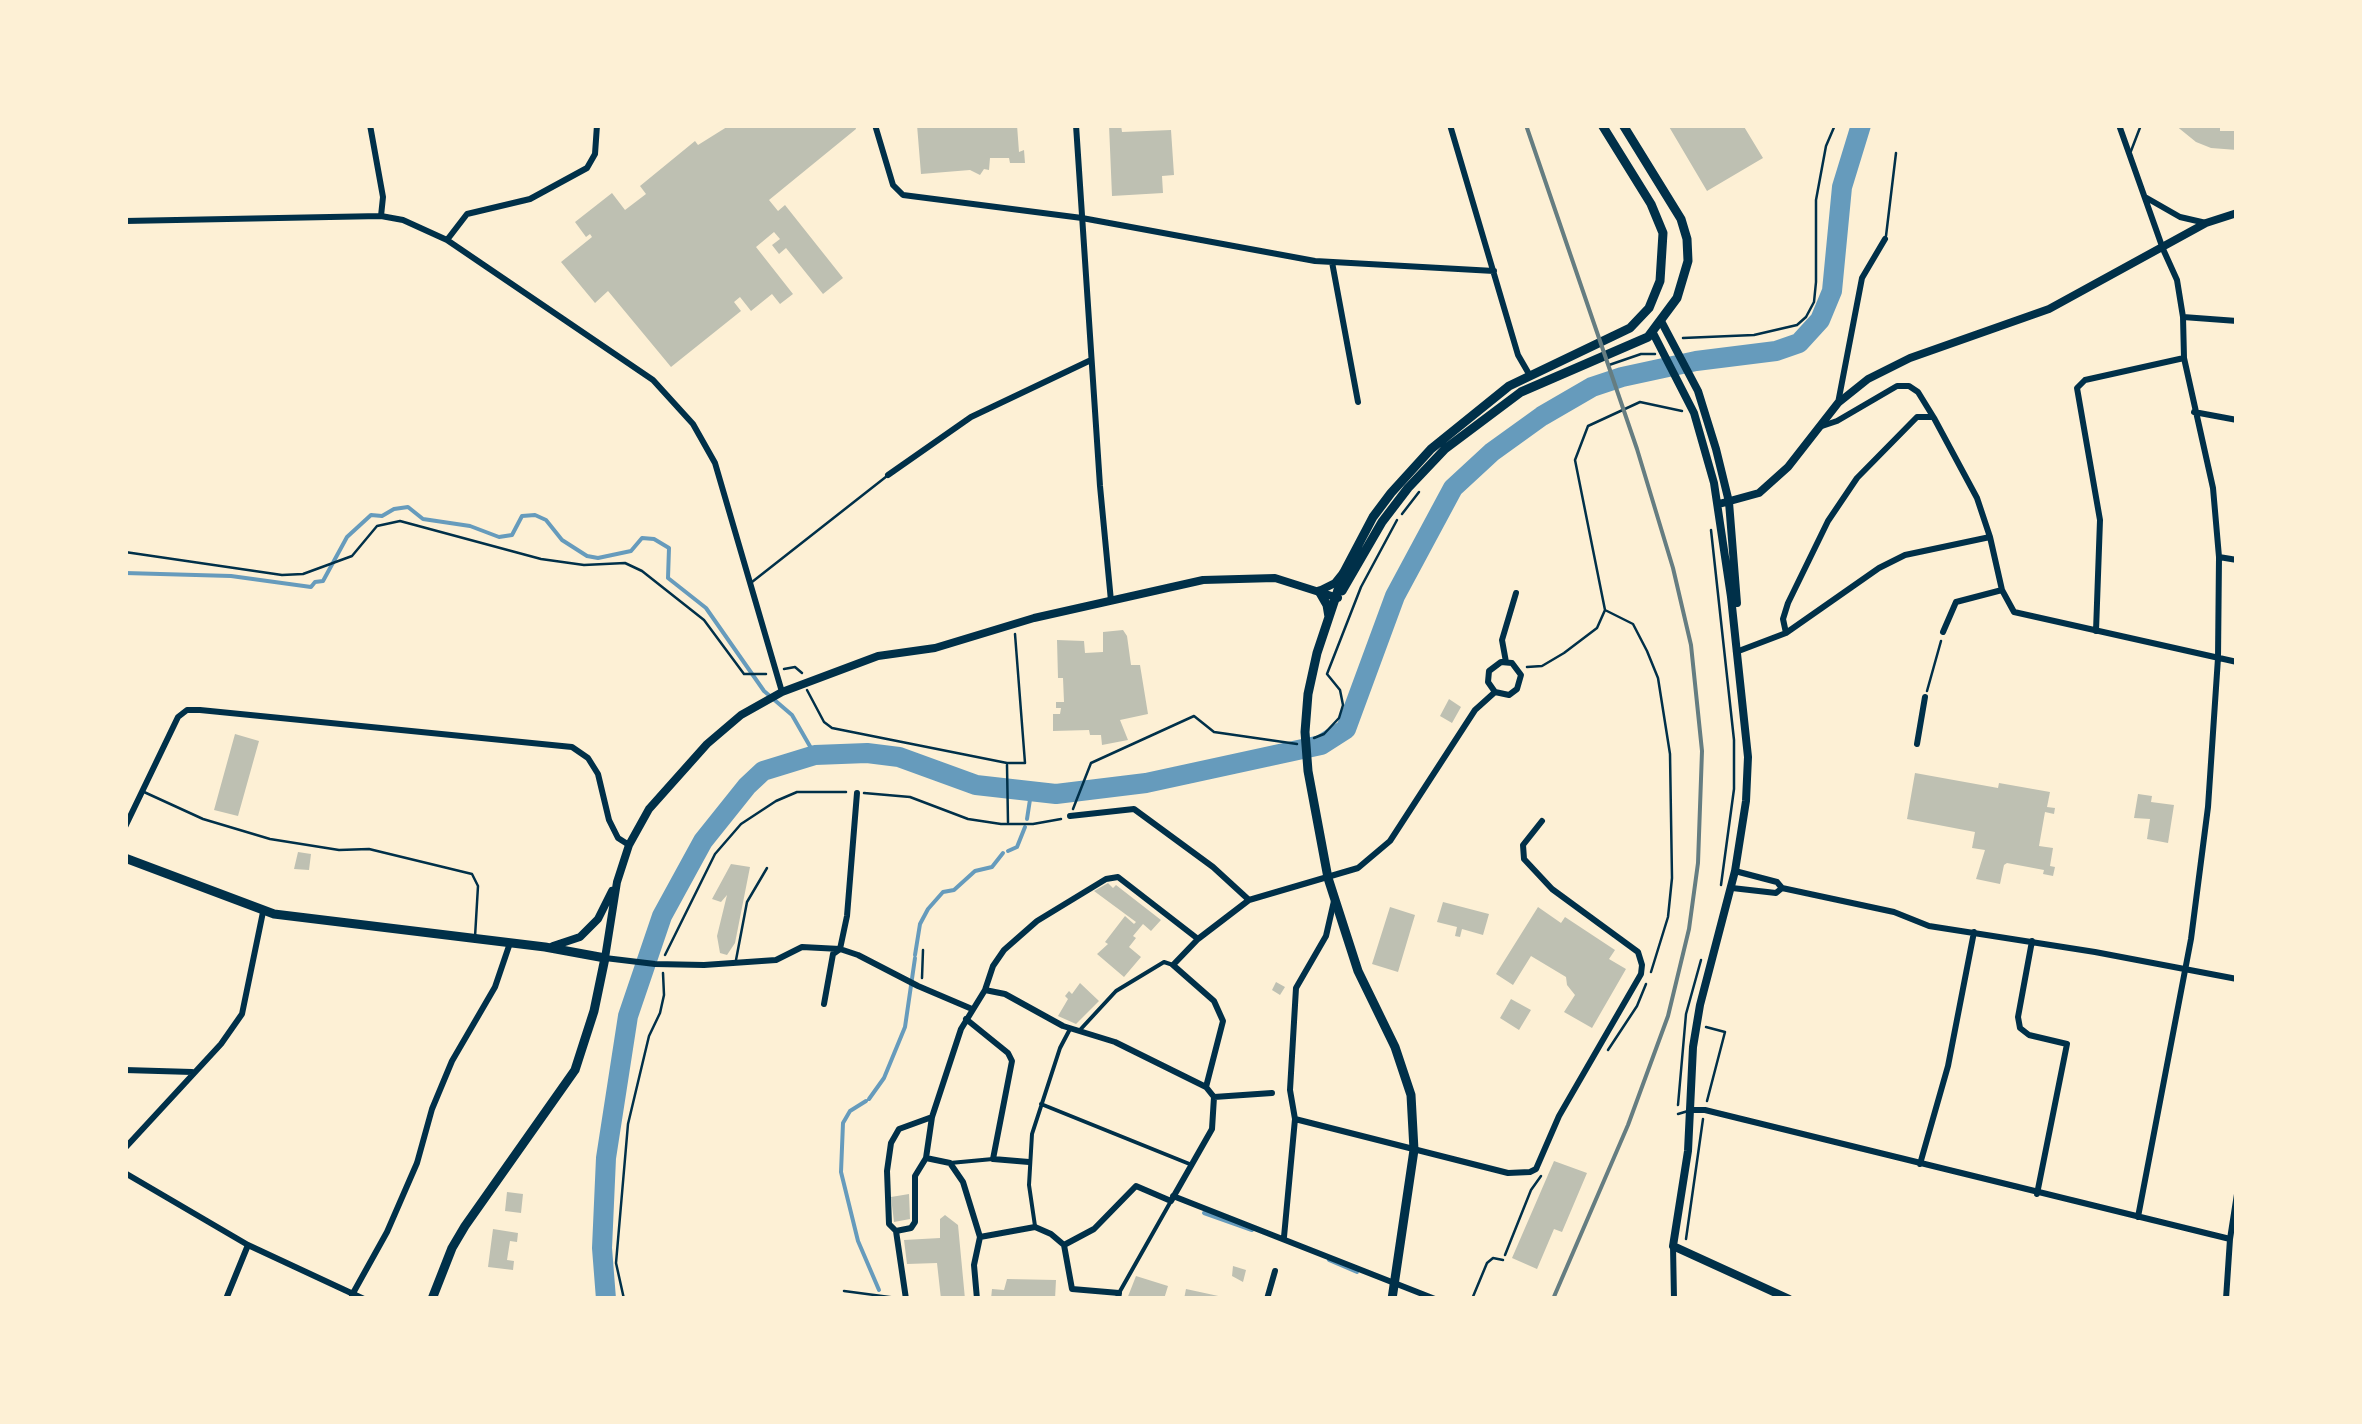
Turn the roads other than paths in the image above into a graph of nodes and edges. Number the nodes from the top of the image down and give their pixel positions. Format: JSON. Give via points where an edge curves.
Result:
{"nodes":[{"id":1,"x":370,"y":125,"type":"edge"},
{"id":2,"x":597,"y":125,"type":"edge"},
{"id":3,"x":876,"y":125,"type":"edge"},
{"id":4,"x":1076,"y":125,"type":"edge"},
{"id":5,"x":1450,"y":125,"type":"edge"},
{"id":6,"x":1602,"y":125,"type":"edge"},
{"id":7,"x":1623,"y":125,"type":"edge"},
{"id":8,"x":2119,"y":125,"type":"edge"},
{"id":9,"x":2140,"y":125,"type":"edge"},
{"id":10,"x":1896,"y":153,"type":"dead end"},
{"id":11,"x":2129,"y":157,"type":"junction"},
{"id":12,"x":2144,"y":197,"type":"junction"},
{"id":13,"x":2237,"y":213,"type":"edge"},
{"id":14,"x":381,"y":216,"type":"junction"},
{"id":15,"x":1082,"y":218,"type":"junction"},
{"id":16,"x":125,"y":221,"type":"edge"},
{"id":17,"x":2206,"y":223,"type":"junction"},
{"id":18,"x":448,"y":240,"type":"junction"},
{"id":19,"x":1885,"y":240,"type":"joint"},
{"id":20,"x":2162,"y":249,"type":"junction"},
{"id":21,"x":1332,"y":262,"type":"junction"},
{"id":22,"x":1494,"y":272,"type":"junction"},
{"id":23,"x":1649,"y":308,"type":"junction"},
{"id":24,"x":2183,"y":316,"type":"junction"},
{"id":25,"x":1642,"y":318,"type":"junction"},
{"id":26,"x":1661,"y":321,"type":"junction"},
{"id":27,"x":2237,"y":321,"type":"edge"},
{"id":28,"x":1653,"y":333,"type":"junction"},
{"id":29,"x":2184,"y":358,"type":"junction"},
{"id":30,"x":1091,"y":360,"type":"junction"},
{"id":31,"x":1529,"y":374,"type":"junction"},
{"id":32,"x":1358,"y":402,"type":"dead end"},
{"id":33,"x":1838,"y":402,"type":"junction"},
{"id":34,"x":2194,"y":412,"type":"junction"},
{"id":35,"x":1934,"y":418,"type":"junction"},
{"id":36,"x":2237,"y":420,"type":"edge"},
{"id":37,"x":1818,"y":428,"type":"junction"},
{"id":38,"x":888,"y":475,"type":"joint"},
{"id":39,"x":1724,"y":503,"type":"junction"},
{"id":40,"x":1990,"y":537,"type":"junction"},
{"id":41,"x":2219,"y":557,"type":"junction"},
{"id":42,"x":2237,"y":560,"type":"edge"},
{"id":43,"x":1344,"y":572,"type":"junction"},
{"id":44,"x":750,"y":583,"type":"junction"},
{"id":45,"x":2002,"y":590,"type":"junction"},
{"id":46,"x":1319,"y":591,"type":"junction"},
{"id":47,"x":1516,"y":593,"type":"dead end"},
{"id":48,"x":1338,"y":598,"type":"junction"},
{"id":49,"x":1110,"y":601,"type":"junction"},
{"id":50,"x":1329,"y":620,"type":"junction"},
{"id":51,"x":2096,"y":631,"type":"junction"},
{"id":52,"x":1942,"y":632,"type":"road end"},
{"id":53,"x":1786,"y":633,"type":"junction"},
{"id":54,"x":1736,"y":647,"type":"junction"},
{"id":55,"x":2218,"y":658,"type":"junction"},
{"id":56,"x":1506,"y":662,"type":"junction"},
{"id":57,"x":2237,"y":662,"type":"edge"},
{"id":58,"x":1495,"y":692,"type":"junction"},
{"id":59,"x":779,"y":693,"type":"junction"},
{"id":60,"x":1925,"y":697,"type":"road end"},
{"id":61,"x":1918,"y":744,"type":"dead end"},
{"id":62,"x":142,"y":791,"type":"junction"},
{"id":63,"x":857,"y":793,"type":"road end"},
{"id":64,"x":1070,"y":816,"type":"road end"},
{"id":65,"x":1542,"y":821,"type":"dead end"},
{"id":66,"x":125,"y":827,"type":"edge"},
{"id":67,"x":629,"y":845,"type":"junction"},
{"id":68,"x":125,"y":858,"type":"edge"},
{"id":69,"x":767,"y":868,"type":"dead end"},
{"id":70,"x":1735,"y":871,"type":"junction"},
{"id":71,"x":1328,"y":878,"type":"junction"},
{"id":72,"x":617,"y":882,"type":"junction"},
{"id":73,"x":1732,"y":888,"type":"junction"},
{"id":74,"x":1782,"y":888,"type":"junction"},
{"id":75,"x":1250,"y":900,"type":"junction"},
{"id":76,"x":1334,"y":901,"type":"junction"},
{"id":77,"x":263,"y":912,"type":"junction"},
{"id":78,"x":1974,"y":932,"type":"junction"},
{"id":79,"x":476,"y":939,"type":"junction"},
{"id":80,"x":1198,"y":939,"type":"junction"},
{"id":81,"x":2032,"y":941,"type":"junction"},
{"id":82,"x":510,"y":943,"type":"junction"},
{"id":83,"x":545,"y":947,"type":"junction"},
{"id":84,"x":840,"y":950,"type":"junction"},
{"id":85,"x":604,"y":958,"type":"junction"},
{"id":86,"x":736,"y":962,"type":"junction"},
{"id":87,"x":1174,"y":965,"type":"junction"},
{"id":88,"x":2185,"y":968,"type":"junction"},
{"id":89,"x":2237,"y":979,"type":"edge"},
{"id":90,"x":985,"y":990,"type":"junction"},
{"id":91,"x":824,"y":1004,"type":"dead end"},
{"id":92,"x":972,"y":1009,"type":"junction"},
{"id":93,"x":966,"y":1019,"type":"junction"},
{"id":94,"x":1070,"y":1028,"type":"junction"},
{"id":95,"x":1079,"y":1031,"type":"junction"},
{"id":96,"x":125,"y":1070,"type":"edge"},
{"id":97,"x":192,"y":1072,"type":"junction"},
{"id":98,"x":1206,"y":1087,"type":"junction"},
{"id":99,"x":1272,"y":1094,"type":"dead end"},
{"id":100,"x":1214,"y":1097,"type":"junction"},
{"id":101,"x":1041,"y":1104,"type":"junction"},
{"id":102,"x":1690,"y":1110,"type":"junction"},
{"id":103,"x":1678,"y":1114,"type":"road end"},
{"id":104,"x":932,"y":1118,"type":"junction"},
{"id":105,"x":1295,"y":1119,"type":"junction"},
{"id":106,"x":125,"y":1148,"type":"edge"},
{"id":107,"x":1414,"y":1150,"type":"junction"},
{"id":108,"x":926,"y":1158,"type":"junction"},
{"id":109,"x":994,"y":1160,"type":"junction"},
{"id":110,"x":1029,"y":1162,"type":"junction"},
{"id":111,"x":950,"y":1163,"type":"junction"},
{"id":112,"x":1920,"y":1164,"type":"junction"},
{"id":113,"x":1192,"y":1165,"type":"junction"},
{"id":114,"x":125,"y":1173,"type":"edge"},
{"id":115,"x":2036,"y":1194,"type":"junction"},
{"id":116,"x":2237,"y":1194,"type":"edge"},
{"id":117,"x":1172,"y":1198,"type":"junction"},
{"id":118,"x":2236,"y":1208,"type":"edge"},
{"id":119,"x":2138,"y":1218,"type":"junction"},
{"id":120,"x":1035,"y":1227,"type":"junction"},
{"id":121,"x":896,"y":1231,"type":"junction"},
{"id":122,"x":980,"y":1237,"type":"junction"},
{"id":123,"x":1284,"y":1237,"type":"junction"},
{"id":124,"x":2230,"y":1239,"type":"junction"},
{"id":125,"x":248,"y":1245,"type":"junction"},
{"id":126,"x":1064,"y":1245,"type":"junction"},
{"id":127,"x":1674,"y":1246,"type":"junction"},
{"id":128,"x":1504,"y":1260,"type":"road end"},
{"id":129,"x":1275,"y":1271,"type":"dead end"},
{"id":130,"x":1394,"y":1283,"type":"junction"},
{"id":131,"x":352,"y":1295,"type":"junction"},
{"id":132,"x":1118,"y":1296,"type":"edge"},
{"id":133,"x":226,"y":1299,"type":"edge"},
{"id":134,"x":364,"y":1299,"type":"edge"},
{"id":135,"x":432,"y":1299,"type":"edge"},
{"id":136,"x":906,"y":1299,"type":"edge"},
{"id":137,"x":976,"y":1299,"type":"edge"},
{"id":138,"x":1267,"y":1299,"type":"edge"},
{"id":139,"x":1392,"y":1299,"type":"edge"},
{"id":140,"x":1435,"y":1299,"type":"edge"},
{"id":141,"x":1472,"y":1299,"type":"edge"},
{"id":142,"x":1674,"y":1299,"type":"edge"},
{"id":143,"x":1790,"y":1299,"type":"edge"},
{"id":144,"x":2226,"y":1299,"type":"edge"}],
"edges":[{"from":1,"to":14,"type":"street"},
{"from":2,"to":18,"type":"street","via":[[587,168],[530,200],[467,214]]},
{"from":3,"to":15,"type":"street","via":[[889,175],[903,195]]},
{"from":4,"to":15,"type":"street"},
{"from":5,"to":22,"type":"street"},
{"from":6,"to":23,"type":"main road","via":[[1663,232],[1660,281]]},
{"from":7,"to":26,"type":"main road","via":[[1687,238],[1684,281]]},
{"from":8,"to":11,"type":"street"},
{"from":9,"to":11,"type":"lane"},
{"from":10,"to":19,"type":"lane"},
{"from":11,"to":12,"type":"street"},
{"from":12,"to":17,"type":"street","via":[[2180,218]]},
{"from":12,"to":20,"type":"street"},
{"from":13,"to":17,"type":"street"},
{"from":14,"to":16,"type":"street"},
{"from":14,"to":18,"type":"street"},
{"from":15,"to":21,"type":"street"},
{"from":15,"to":30,"type":"street"},
{"from":17,"to":20,"type":"street"},
{"from":18,"to":44,"type":"street","via":[[653,380],[678,406],[715,463]]},
{"from":19,"to":33,"type":"street","via":[[1862,278]]},
{"from":20,"to":24,"type":"street","via":[[2177,280]]},
{"from":20,"to":33,"type":"street","via":[[2049,309],[1910,358]]},
{"from":21,"to":22,"type":"street"},
{"from":21,"to":32,"type":"street"},
{"from":22,"to":31,"type":"street"},
{"from":23,"to":25,"type":"main road"},
{"from":23,"to":26,"type":"main road"},
{"from":24,"to":27,"type":"street"},
{"from":24,"to":29,"type":"street"},
{"from":25,"to":28,"type":"main road"},
{"from":25,"to":31,"type":"main road"},
{"from":26,"to":28,"type":"main road"},
{"from":26,"to":39,"type":"street","via":[[1698,391]]},
{"from":28,"to":39,"type":"street","via":[[1694,413]]},
{"from":28,"to":48,"type":"main road","via":[[1521,392],[1445,449],[1382,522]]},
{"from":29,"to":34,"type":"street"},
{"from":29,"to":51,"type":"street","via":[[2085,380],[2077,388],[2100,520]]},
{"from":30,"to":38,"type":"street","via":[[972,417]]},
{"from":30,"to":49,"type":"street"},
{"from":31,"to":43,"type":"main road","via":[[1430,449],[1373,517]]},
{"from":33,"to":37,"type":"street"},
{"from":34,"to":36,"type":"street"},
{"from":34,"to":41,"type":"street"},
{"from":35,"to":37,"type":"street","via":[[1918,392],[1897,386]]},
{"from":35,"to":40,"type":"street"},
{"from":35,"to":53,"type":"street","via":[[1917,417],[1857,478],[1788,603]]},
{"from":37,"to":39,"type":"street","via":[[1759,493]]},
{"from":38,"to":44,"type":"lane"},
{"from":39,"to":54,"type":"street"},
{"from":40,"to":45,"type":"street"},
{"from":40,"to":53,"type":"street","via":[[1905,555]]},
{"from":41,"to":42,"type":"street"},
{"from":41,"to":55,"type":"street"},
{"from":43,"to":46,"type":"street"},
{"from":43,"to":48,"type":"main road"},
{"from":44,"to":59,"type":"street"},
{"from":45,"to":51,"type":"street","via":[[2014,612]]},
{"from":45,"to":52,"type":"street","via":[[1956,602]]},
{"from":46,"to":48,"type":"street"},
{"from":46,"to":49,"type":"street","via":[[1275,578],[1238,578]]},
{"from":46,"to":50,"type":"main road"},
{"from":47,"to":56,"type":"street","via":[[1502,640]]},
{"from":48,"to":50,"type":"main road"},
{"from":49,"to":59,"type":"street","via":[[935,648],[878,656]]},
{"from":50,"to":71,"type":"main road","via":[[1311,677],[1305,732]]},
{"from":51,"to":55,"type":"street"},
{"from":53,"to":54,"type":"street"},
{"from":54,"to":70,"type":"street","via":[[1748,758]]},
{"from":55,"to":57,"type":"street"},
{"from":55,"to":88,"type":"street","via":[[2208,807]]},
{"from":56,"to":58,"type":"street","via":[[1489,671]]},
{"from":56,"to":58,"type":"street","via":[[1521,674],[1517,690]]},
{"from":58,"to":71,"type":"street","via":[[1474,710],[1390,841],[1358,868]]},
{"from":59,"to":67,"type":"street","via":[[707,744],[649,810]]},
{"from":60,"to":61,"type":"street"},
{"from":62,"to":66,"type":"street"},
{"from":62,"to":67,"type":"street","via":[[187,710],[554,743],[588,758],[609,820]]},
{"from":62,"to":79,"type":"lane","via":[[270,840],[369,849],[472,874],[478,886]]},
{"from":63,"to":84,"type":"street"},
{"from":64,"to":75,"type":"street","via":[[1134,809]]},
{"from":65,"to":107,"type":"street","via":[[1523,844],[1524,859],[1552,889],[1638,952],[1641,974],[1536,1169],[1508,1173]]},
{"from":67,"to":72,"type":"street"},
{"from":68,"to":77,"type":"main road"},
{"from":69,"to":86,"type":"lane","via":[[747,902]]},
{"from":70,"to":73,"type":"street"},
{"from":70,"to":74,"type":"street"},
{"from":71,"to":75,"type":"street"},
{"from":71,"to":76,"type":"main road"},
{"from":72,"to":83,"type":"street","via":[[580,937]]},
{"from":72,"to":85,"type":"street"},
{"from":73,"to":74,"type":"street"},
{"from":73,"to":102,"type":"street","via":[[1700,1006]]},
{"from":74,"to":78,"type":"street"},
{"from":75,"to":80,"type":"street"},
{"from":76,"to":105,"type":"street","via":[[1326,936],[1296,988],[1290,1090]]},
{"from":76,"to":107,"type":"main road","via":[[1400,1058],[1411,1095]]},
{"from":77,"to":79,"type":"main road"},
{"from":77,"to":97,"type":"street","via":[[242,1014]]},
{"from":78,"to":81,"type":"street"},
{"from":78,"to":112,"type":"street","via":[[1948,1066]]},
{"from":79,"to":82,"type":"main road"},
{"from":80,"to":87,"type":"street"},
{"from":80,"to":90,"type":"street","via":[[1118,877],[1106,879],[1004,950]]},
{"from":81,"to":88,"type":"street"},
{"from":81,"to":115,"type":"street","via":[[2020,1028],[2066,1044]]},
{"from":82,"to":83,"type":"main road"},
{"from":82,"to":131,"type":"street","via":[[495,987],[452,1061],[387,1232]]},
{"from":83,"to":85,"type":"main road"},
{"from":84,"to":86,"type":"street","via":[[802,947],[776,960]]},
{"from":84,"to":91,"type":"street","via":[[833,954]]},
{"from":84,"to":92,"type":"street"},
{"from":85,"to":86,"type":"street"},
{"from":85,"to":135,"type":"main road","via":[[575,1070],[465,1226]]},
{"from":87,"to":95,"type":"street","via":[[1164,962],[1116,991]]},
{"from":87,"to":98,"type":"street","via":[[1214,1001],[1222,1022]]},
{"from":88,"to":89,"type":"street"},
{"from":88,"to":119,"type":"street"},
{"from":90,"to":92,"type":"street"},
{"from":90,"to":94,"type":"street"},
{"from":92,"to":93,"type":"street"},
{"from":93,"to":104,"type":"street"},
{"from":93,"to":109,"type":"street","via":[[1012,1060]]},
{"from":94,"to":95,"type":"street"},
{"from":94,"to":101,"type":"street"},
{"from":95,"to":98,"type":"street"},
{"from":96,"to":97,"type":"street"},
{"from":97,"to":106,"type":"street"},
{"from":98,"to":100,"type":"street"},
{"from":99,"to":100,"type":"street"},
{"from":100,"to":113,"type":"street","via":[[1212,1129]]},
{"from":101,"to":110,"type":"street"},
{"from":101,"to":113,"type":"street"},
{"from":102,"to":103,"type":"lane"},
{"from":102,"to":112,"type":"street"},
{"from":102,"to":127,"type":"street"},
{"from":104,"to":108,"type":"street"},
{"from":104,"to":121,"type":"street","via":[[906,1125],[891,1144],[886,1196],[888,1224]]},
{"from":105,"to":107,"type":"street"},
{"from":105,"to":123,"type":"street"},
{"from":107,"to":130,"type":"main road"},
{"from":108,"to":111,"type":"street"},
{"from":108,"to":121,"type":"street","via":[[915,1176],[915,1222]]},
{"from":109,"to":110,"type":"street"},
{"from":109,"to":111,"type":"street"},
{"from":110,"to":120,"type":"street"},
{"from":111,"to":122,"type":"street"},
{"from":112,"to":115,"type":"street"},
{"from":113,"to":117,"type":"street"},
{"from":114,"to":125,"type":"street"},
{"from":115,"to":119,"type":"street"},
{"from":116,"to":118,"type":"street"},
{"from":117,"to":123,"type":"street"},
{"from":117,"to":126,"type":"street","via":[[1142,1186],[1131,1189],[1094,1229]]},
{"from":117,"to":132,"type":"street"},
{"from":118,"to":124,"type":"street"},
{"from":119,"to":124,"type":"street"},
{"from":120,"to":122,"type":"street"},
{"from":120,"to":126,"type":"street"},
{"from":121,"to":136,"type":"street"},
{"from":122,"to":137,"type":"street"},
{"from":123,"to":130,"type":"street"},
{"from":124,"to":144,"type":"street"},
{"from":125,"to":131,"type":"street"},
{"from":125,"to":133,"type":"street"},
{"from":126,"to":132,"type":"street","via":[[1072,1289]]},
{"from":127,"to":142,"type":"street"},
{"from":127,"to":143,"type":"street"},
{"from":128,"to":141,"type":"lane","via":[[1487,1264]]},
{"from":129,"to":138,"type":"street"},
{"from":130,"to":139,"type":"main road"},
{"from":130,"to":140,"type":"street"},
{"from":131,"to":134,"type":"street"}]}
